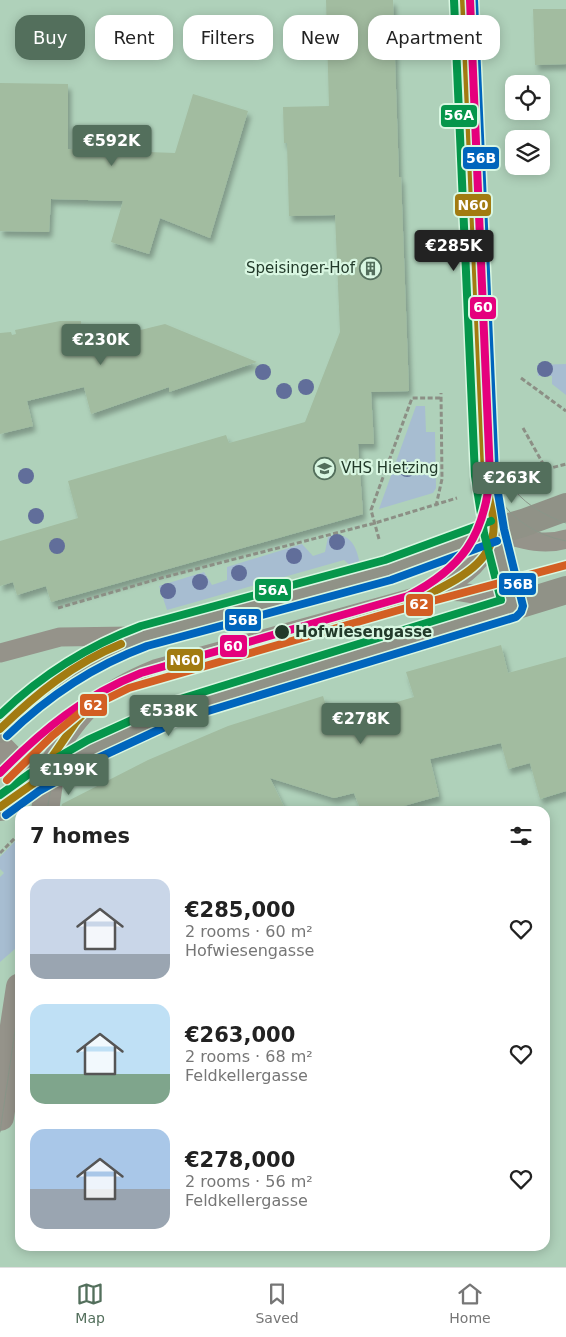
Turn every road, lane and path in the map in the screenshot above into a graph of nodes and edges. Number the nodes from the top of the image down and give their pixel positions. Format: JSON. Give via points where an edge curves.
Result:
{"nodes":[{"id":1,"x":464,"y":0,"type":"edge"},
{"id":2,"x":521,"y":378,"type":"dead end"},
{"id":3,"x":566,"y":411,"type":"edge"},
{"id":4,"x":523,"y":428,"type":"dead end"},
{"id":5,"x":546,"y":469,"type":"dead end"},
{"id":6,"x":436,"y":506,"type":"dead end"},
{"id":7,"x":566,"y":507,"type":"edge"},
{"id":8,"x":494,"y":532,"type":"junction"},
{"id":9,"x":566,"y":539,"type":"edge"},
{"id":10,"x":566,"y":590,"type":"edge"},
{"id":11,"x":433,"y":592,"type":"junction"},
{"id":12,"x":513,"y":607,"type":"junction"},
{"id":13,"x":57,"y":608,"type":"dead end"},
{"id":14,"x":144,"y":636,"type":"junction"},
{"id":15,"x":0,"y":654,"type":"edge"},
{"id":16,"x":0,"y":729,"type":"edge"},
{"id":17,"x":0,"y":748,"type":"edge"},
{"id":18,"x":42,"y":779,"type":"junction"},
{"id":19,"x":45,"y":806,"type":"edge"},
{"id":20,"x":0,"y":807,"type":"edge"},
{"id":21,"x":15,"y":838,"type":"edge"},
{"id":22,"x":0,"y":853,"type":"edge"},
{"id":23,"x":15,"y":997,"type":"edge"},
{"id":24,"x":8,"y":1012,"type":"edge"},
{"id":25,"x":0,"y":1118,"type":"edge"}],
"edges":[{"from":1,"to":8,"type":"main road","via":[[486,486]]},
{"from":2,"to":3,"type":"path"},
{"from":4,"to":5,"type":"path"},
{"from":6,"to":13,"type":"path","via":[[442,479],[442,395],[412,398],[371,510],[375,523]]},
{"from":7,"to":8,"type":"main road"},
{"from":8,"to":9,"type":"lane","via":[[550,544]]},
{"from":8,"to":11,"type":"lane","via":[[489,548],[478,564],[460,579]]},
{"from":8,"to":12,"type":"main road"},
{"from":8,"to":14,"type":"main road","via":[[388,570]]},
{"from":10,"to":12,"type":"main road"},
{"from":11,"to":12,"type":"lane","via":[[456,590],[479,594]]},
{"from":11,"to":18,"type":"lane","via":[[168,666],[129,680],[99,698],[83,713]]},
{"from":12,"to":18,"type":"main road","via":[[178,710],[93,749]]},
{"from":14,"to":15,"type":"lane","via":[[60,637]]},
{"from":14,"to":16,"type":"main road","via":[[117,645],[55,681]]},
{"from":17,"to":18,"type":"street"},
{"from":18,"to":19,"type":"street"},
{"from":18,"to":20,"type":"main road"},
{"from":21,"to":22,"type":"path"},
{"from":23,"to":24,"type":"street"},
{"from":24,"to":25,"type":"street"}]}
